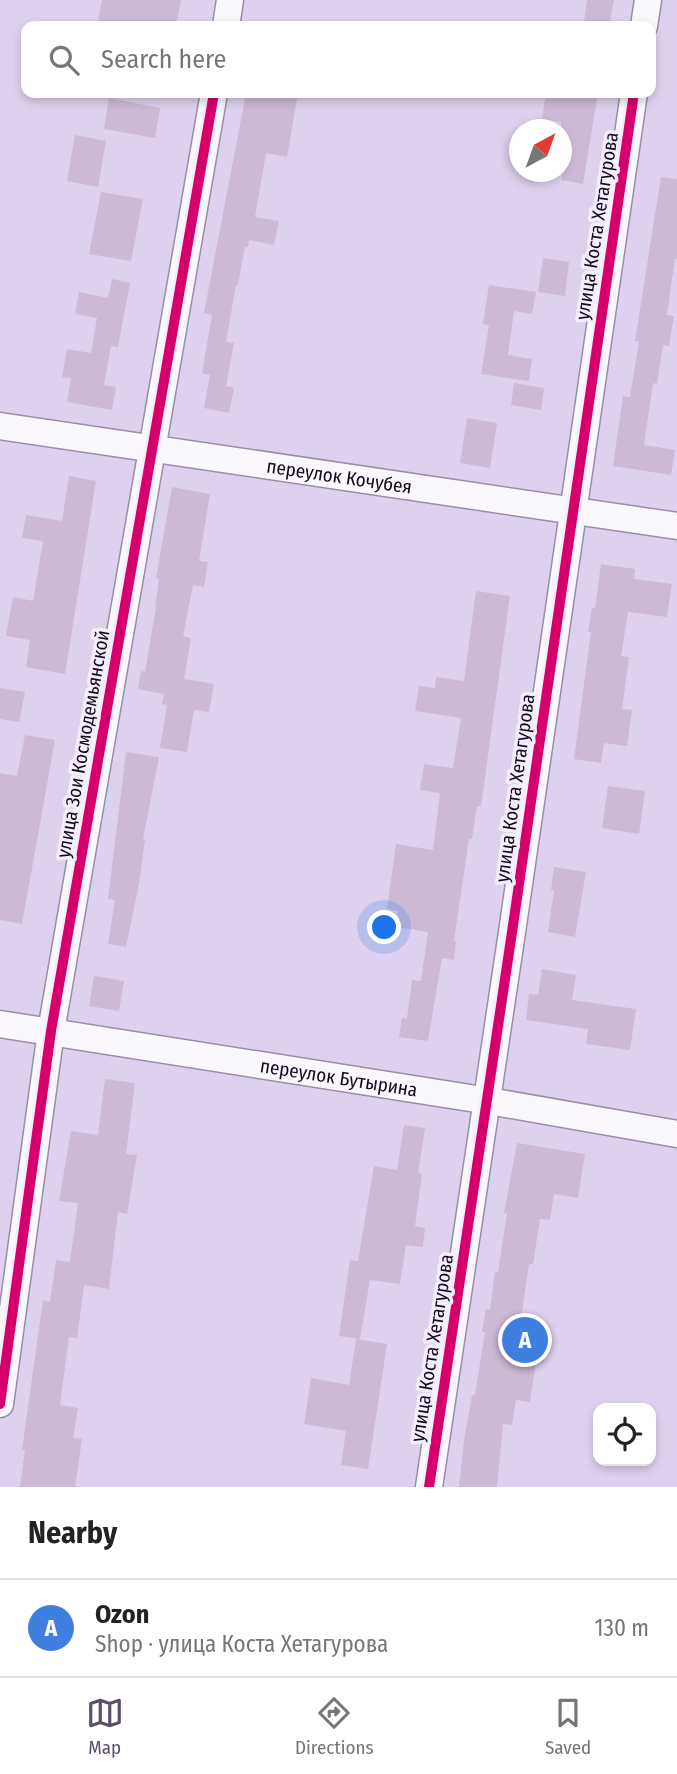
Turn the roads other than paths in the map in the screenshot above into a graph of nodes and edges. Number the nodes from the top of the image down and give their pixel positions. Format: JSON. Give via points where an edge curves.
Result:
{"nodes":[{"id":1,"x":230,"y":0,"type":"edge"},
{"id":2,"x":648,"y":0,"type":"edge"},
{"id":3,"x":227,"y":21,"type":"edge"},
{"id":4,"x":645,"y":21,"type":"edge"},
{"id":5,"x":213,"y":98,"type":"edge"},
{"id":6,"x":634,"y":98,"type":"edge"},
{"id":7,"x":0,"y":426,"type":"edge"},
{"id":8,"x":151,"y":450,"type":"junction"},
{"id":9,"x":572,"y":509,"type":"junction"},
{"id":10,"x":677,"y":526,"type":"edge"},
{"id":11,"x":0,"y":1024,"type":"edge"},
{"id":12,"x":51,"y":1031,"type":"junction"},
{"id":13,"x":489,"y":1101,"type":"junction"},
{"id":14,"x":677,"y":1134,"type":"edge"},
{"id":15,"x":0,"y":1404,"type":"edge"},
{"id":16,"x":429,"y":1487,"type":"edge"}],
"edges":[{"from":1,"to":3,"type":"street"},
{"from":2,"to":4,"type":"street"},
{"from":5,"to":8,"type":"street","name":"улица Зои Космодемьянской"},
{"from":6,"to":9,"type":"street","name":"улица Коста Хетагурова"},
{"from":7,"to":8,"type":"street","name":"переулок Кочубея"},
{"from":8,"to":9,"type":"street","name":"переулок Кочубея"},
{"from":8,"to":12,"type":"street","name":"улица Зои Космодемьянской"},
{"from":9,"to":10,"type":"street","name":"переулок Кочубея"},
{"from":9,"to":13,"type":"street","name":"улица Коста Хетагурова"},
{"from":11,"to":12,"type":"street","name":"переулок Бутырина"},
{"from":12,"to":13,"type":"street","name":"переулок Бутырина"},
{"from":12,"to":15,"type":"street","name":"улица Зои Космодемьянской"},
{"from":13,"to":14,"type":"street","name":"переулок Бутырина"},
{"from":13,"to":16,"type":"street","name":"улица Коста Хетагурова"}]}
